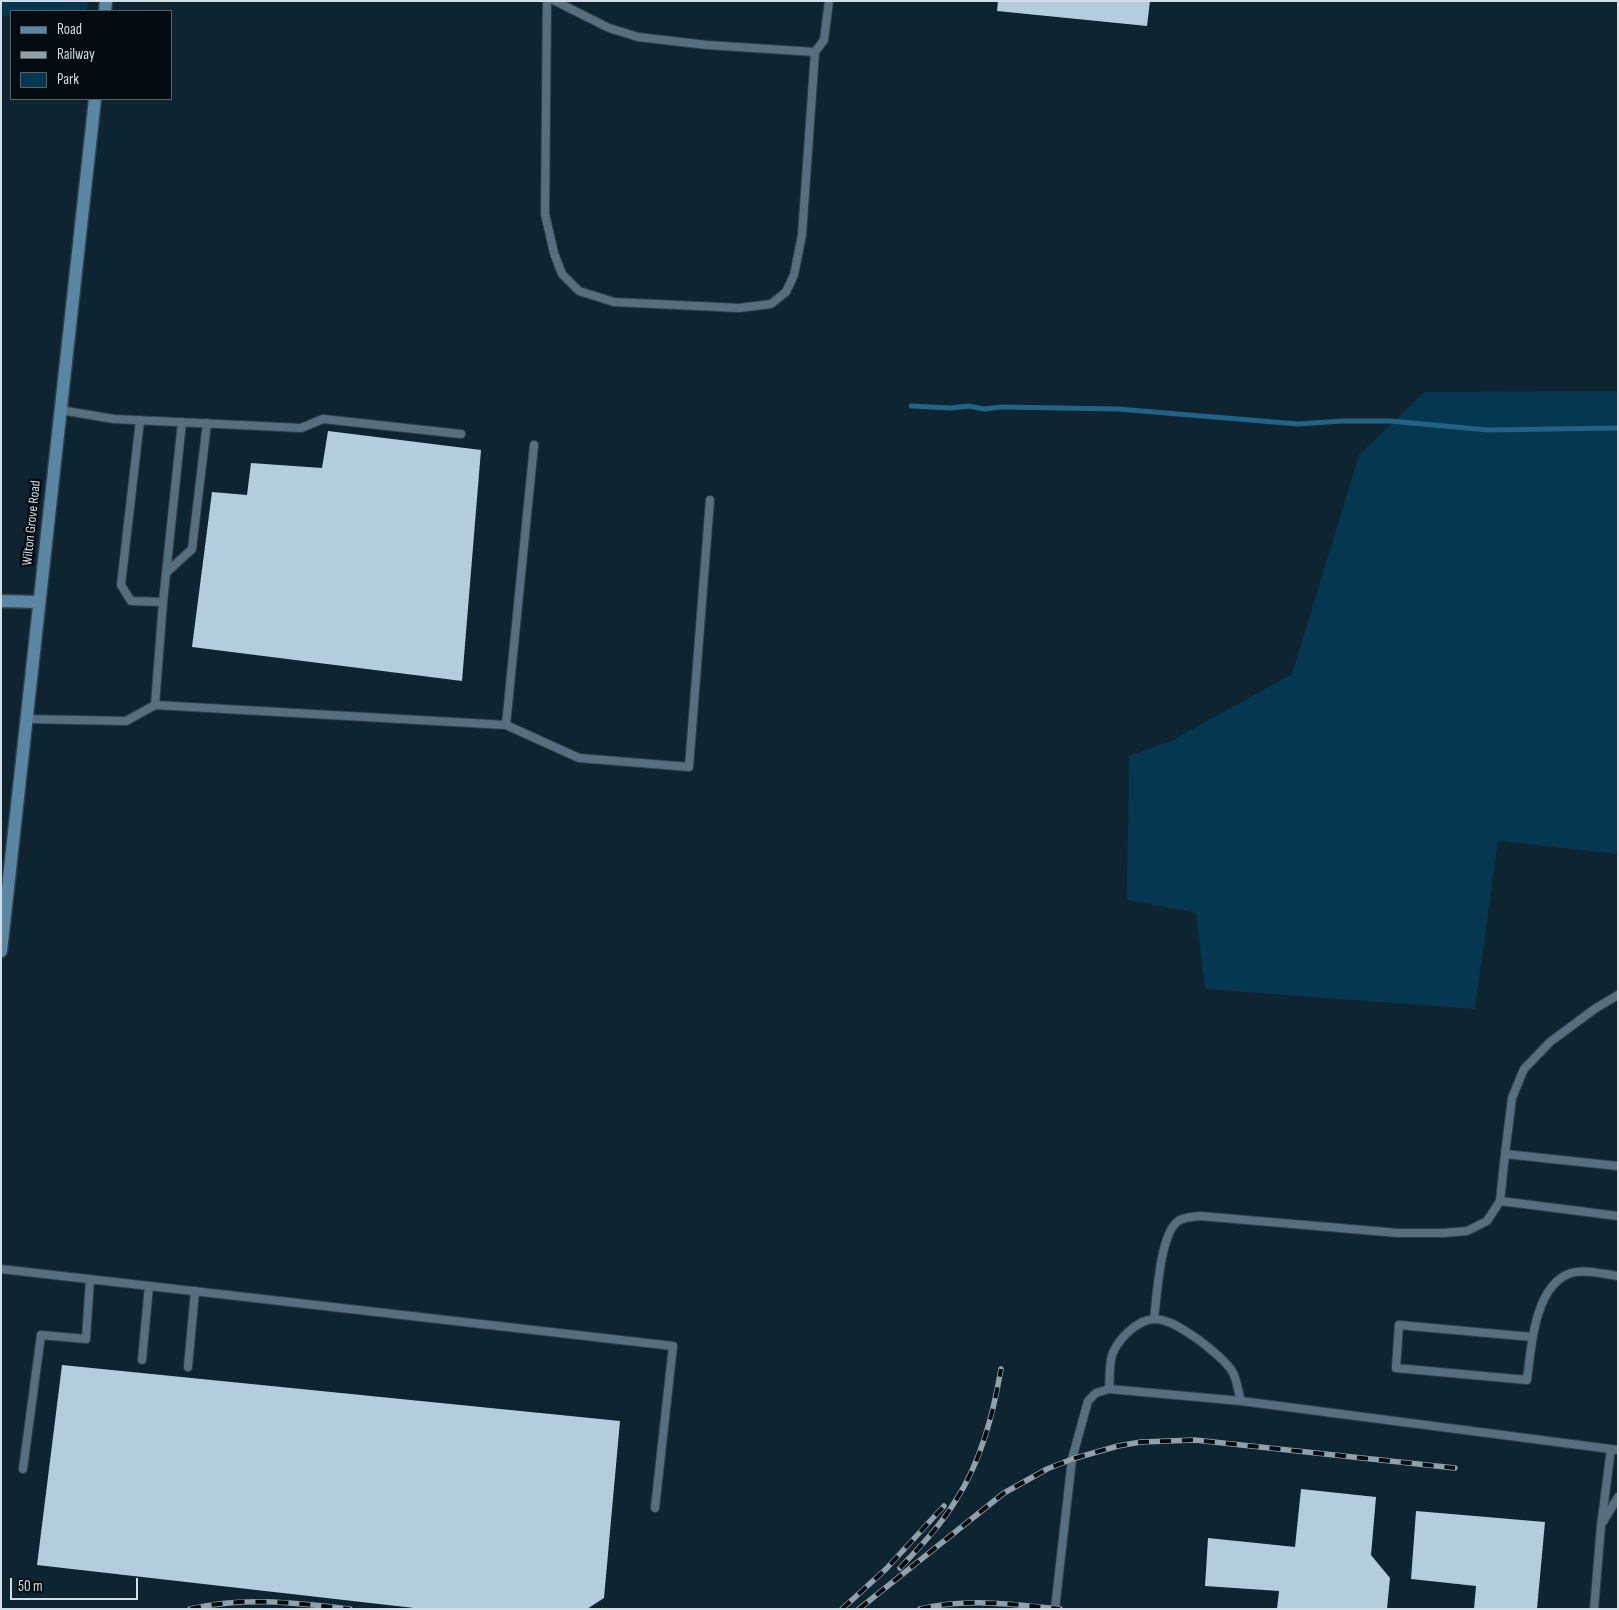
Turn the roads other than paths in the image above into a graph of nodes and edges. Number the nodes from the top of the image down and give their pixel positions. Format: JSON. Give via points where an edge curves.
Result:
{"nodes":[{"id":1,"x":547,"y":1,"type":"edge"},
{"id":2,"x":555,"y":1,"type":"edge"},
{"id":3,"x":829,"y":1,"type":"edge"},
{"id":4,"x":815,"y":52,"type":"junction"},
{"id":5,"x":95,"y":100,"type":"edge"},
{"id":6,"x":60,"y":410,"type":"junction"},
{"id":7,"x":140,"y":420,"type":"junction"},
{"id":8,"x":182,"y":422,"type":"junction"},
{"id":9,"x":207,"y":423,"type":"junction"},
{"id":10,"x":461,"y":434,"type":"dead end"},
{"id":11,"x":534,"y":445,"type":"dead end"},
{"id":12,"x":710,"y":500,"type":"dead end"},
{"id":13,"x":166,"y":574,"type":"junction"},
{"id":14,"x":1,"y":601,"type":"edge"},
{"id":15,"x":38,"y":602,"type":"junction"},
{"id":16,"x":163,"y":602,"type":"junction"},
{"id":17,"x":155,"y":705,"type":"junction"},
{"id":18,"x":26,"y":719,"type":"junction"},
{"id":19,"x":506,"y":725,"type":"junction"},
{"id":20,"x":1,"y":951,"type":"edge"},
{"id":21,"x":1618,"y":995,"type":"edge"},
{"id":22,"x":1505,"y":1154,"type":"junction"},
{"id":23,"x":1618,"y":1166,"type":"edge"},
{"id":24,"x":1500,"y":1201,"type":"junction"},
{"id":25,"x":1618,"y":1216,"type":"edge"},
{"id":26,"x":1,"y":1269,"type":"edge"},
{"id":27,"x":1618,"y":1276,"type":"edge"},
{"id":28,"x":90,"y":1279,"type":"junction"},
{"id":29,"x":149,"y":1286,"type":"junction"},
{"id":30,"x":195,"y":1291,"type":"junction"},
{"id":31,"x":1154,"y":1319,"type":"junction"},
{"id":32,"x":1532,"y":1337,"type":"junction"},
{"id":33,"x":142,"y":1360,"type":"dead end"},
{"id":34,"x":188,"y":1367,"type":"dead end"},
{"id":35,"x":1109,"y":1389,"type":"junction"},
{"id":36,"x":1241,"y":1401,"type":"junction"},
{"id":37,"x":1614,"y":1450,"type":"edge"},
{"id":38,"x":23,"y":1469,"type":"dead end"},
{"id":39,"x":1618,"y":1497,"type":"edge"},
{"id":40,"x":654,"y":1508,"type":"dead end"},
{"id":41,"x":1601,"y":1526,"type":"junction"},
{"id":42,"x":1055,"y":1609,"type":"edge"},
{"id":43,"x":1594,"y":1609,"type":"edge"}],
"edges":[{"from":1,"to":4,"type":"lane","via":[[545,214],[562,274],[579,291],[614,302],[739,308],[771,304],[786,292],[794,276],[802,235]]},
{"from":2,"to":4,"type":"lane","via":[[610,28],[638,37]]},
{"from":3,"to":4,"type":"lane","via":[[824,40]]},
{"from":5,"to":6,"type":"main road","name":"Wilton Grove Road"},
{"from":6,"to":7,"type":"lane"},
{"from":6,"to":15,"type":"main road","name":"Wilton Grove Road"},
{"from":7,"to":8,"type":"lane"},
{"from":7,"to":16,"type":"lane","via":[[121,585],[131,601]]},
{"from":8,"to":9,"type":"lane"},
{"from":8,"to":13,"type":"lane"},
{"from":9,"to":10,"type":"lane","via":[[301,428],[323,420]]},
{"from":9,"to":13,"type":"lane","via":[[192,549]]},
{"from":11,"to":19,"type":"lane"},
{"from":12,"to":19,"type":"lane","via":[[689,767],[579,758]]},
{"from":13,"to":16,"type":"lane"},
{"from":14,"to":15,"type":"main road"},
{"from":15,"to":18,"type":"main road","name":"Wilton Grove Road"},
{"from":16,"to":17,"type":"lane"},
{"from":17,"to":18,"type":"lane","via":[[126,721]]},
{"from":17,"to":19,"type":"lane"},
{"from":18,"to":20,"type":"main road","name":"Wilton Grove Road"},
{"from":21,"to":22,"type":"lane","via":[[1550,1042],[1524,1069],[1512,1098]]},
{"from":22,"to":23,"type":"lane"},
{"from":22,"to":24,"type":"lane"},
{"from":24,"to":25,"type":"lane"},
{"from":24,"to":31,"type":"lane","via":[[1487,1221],[1468,1231],[1444,1233],[1209,1216],[1178,1220],[1168,1233]]},
{"from":26,"to":28,"type":"lane"},
{"from":27,"to":32,"type":"lane","via":[[1581,1272],[1557,1281],[1548,1293]]},
{"from":28,"to":29,"type":"lane"},
{"from":28,"to":38,"type":"lane","via":[[86,1340],[41,1335]]},
{"from":29,"to":30,"type":"lane"},
{"from":29,"to":33,"type":"lane"},
{"from":30,"to":34,"type":"lane"},
{"from":30,"to":40,"type":"lane","via":[[673,1346]]},
{"from":31,"to":35,"type":"lane","via":[[1128,1331],[1118,1343],[1112,1356]]},
{"from":31,"to":36,"type":"lane","via":[[1171,1323],[1214,1352],[1233,1372]]},
{"from":32,"to":32,"type":"lane","via":[[1527,1380],[1396,1368],[1400,1325]]},
{"from":35,"to":36,"type":"lane"},
{"from":35,"to":42,"type":"lane","via":[[1088,1401],[1072,1459]]},
{"from":36,"to":37,"type":"lane"},
{"from":37,"to":41,"type":"lane"},
{"from":39,"to":41,"type":"lane"},
{"from":41,"to":43,"type":"lane"}]}
